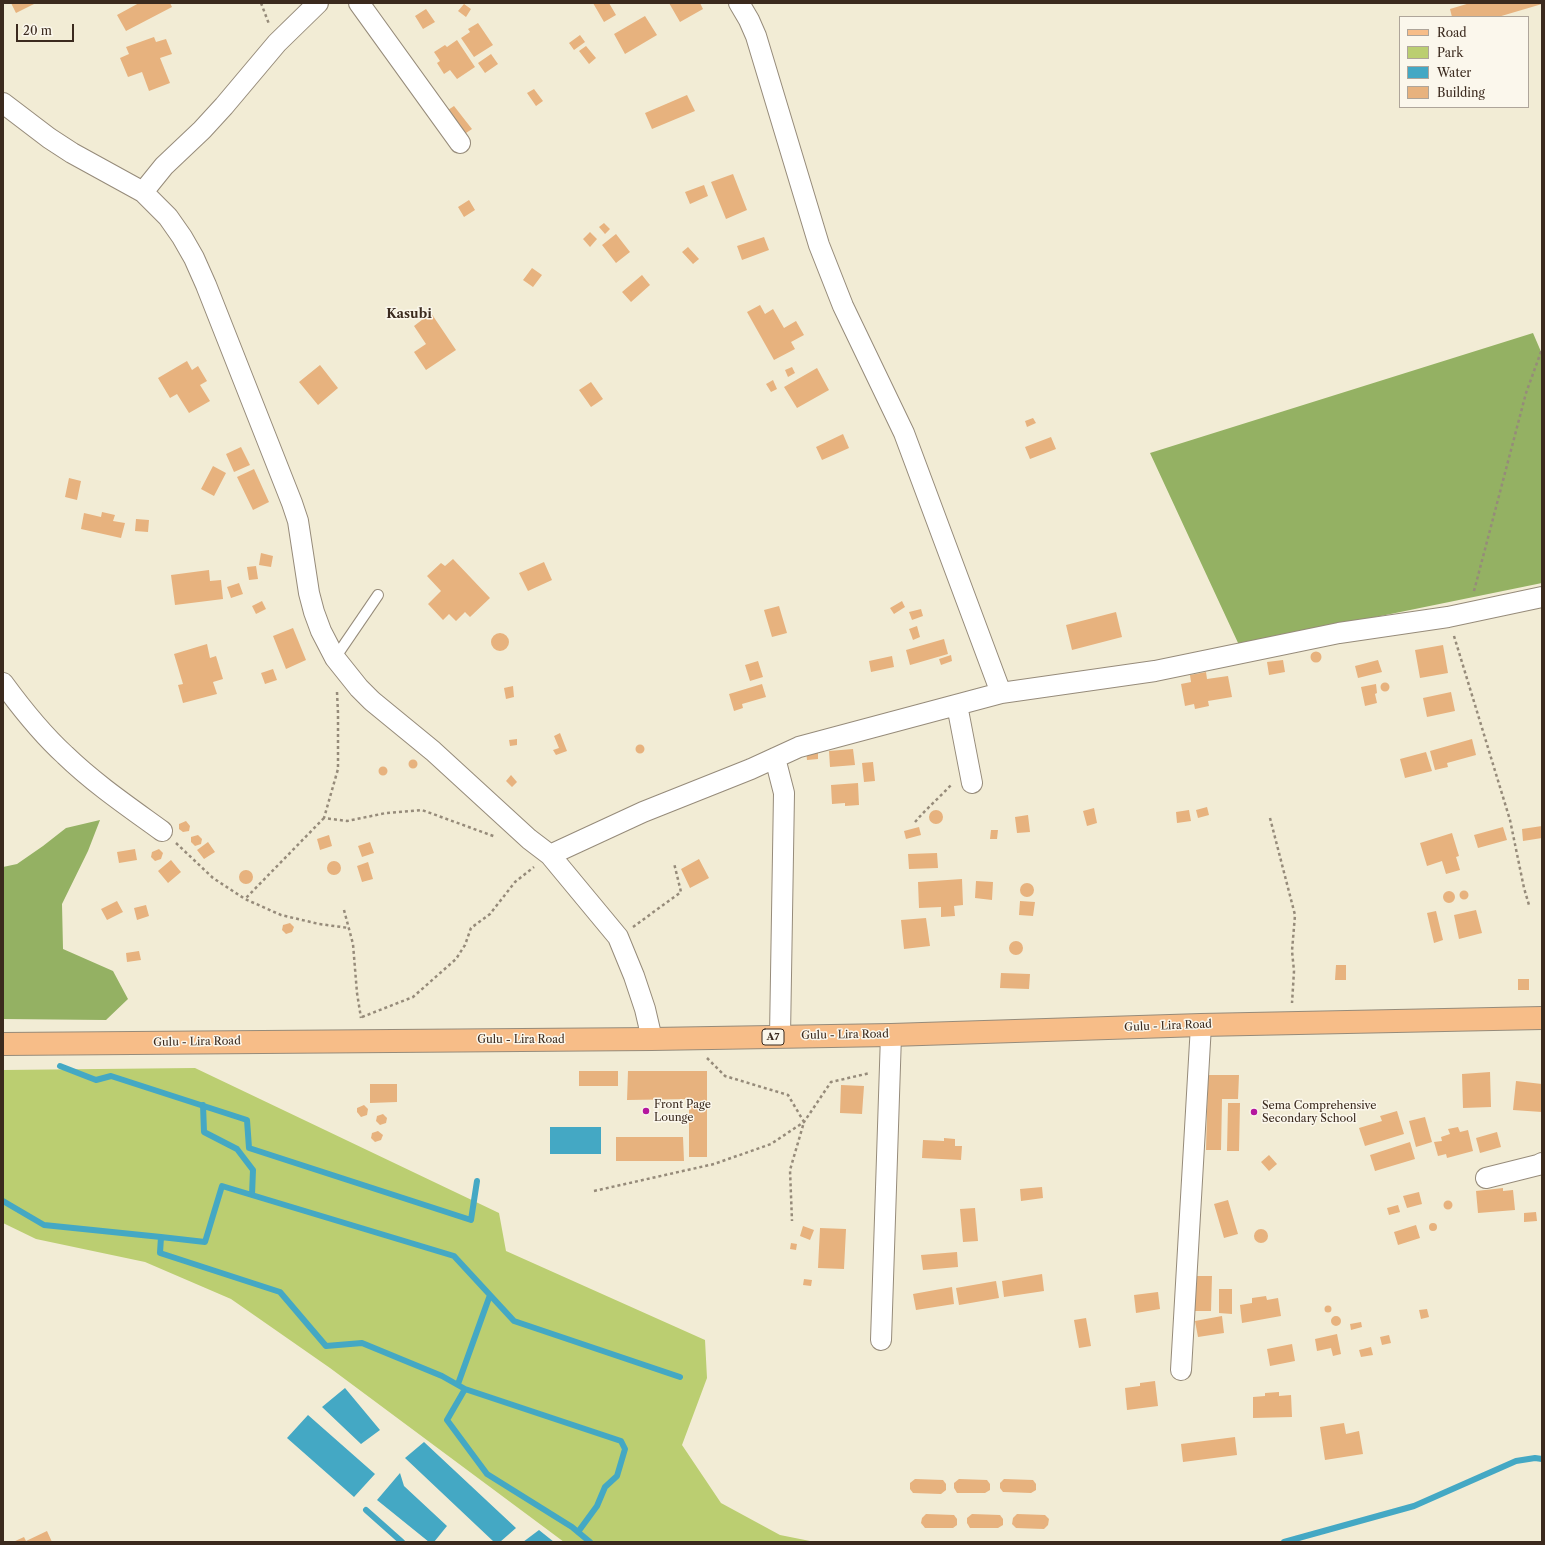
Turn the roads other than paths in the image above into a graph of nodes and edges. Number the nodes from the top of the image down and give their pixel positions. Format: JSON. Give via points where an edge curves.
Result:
{"nodes":[{"id":1,"x":318,"y":3,"type":"edge"},
{"id":2,"x":359,"y":3,"type":"edge"},
{"id":3,"x":739,"y":3,"type":"edge"},
{"id":4,"x":3,"y":103,"type":"edge"},
{"id":5,"x":460,"y":143,"type":"dead end"},
{"id":6,"x":143,"y":192,"type":"junction"},
{"id":7,"x":378,"y":595,"type":"dead end"},
{"id":8,"x":1542,"y":596,"type":"edge"},
{"id":9,"x":334,"y":658,"type":"junction"},
{"id":10,"x":3,"y":683,"type":"edge"},
{"id":11,"x":1001,"y":693,"type":"junction"},
{"id":12,"x":957,"y":705,"type":"junction"},
{"id":13,"x":775,"y":758,"type":"junction"},
{"id":14,"x":972,"y":783,"type":"dead end"},
{"id":15,"x":162,"y":832,"type":"road end"},
{"id":16,"x":550,"y":855,"type":"junction"},
{"id":17,"x":1542,"y":1018,"type":"edge"},
{"id":18,"x":1201,"y":1025,"type":"junction"},
{"id":19,"x":892,"y":1035,"type":"junction"},
{"id":20,"x":780,"y":1036,"type":"junction"},
{"id":21,"x":652,"y":1039,"type":"junction"},
{"id":22,"x":3,"y":1044,"type":"edge"},
{"id":23,"x":1542,"y":1163,"type":"edge"},
{"id":24,"x":1486,"y":1178,"type":"dead end"},
{"id":25,"x":881,"y":1340,"type":"dead end"},
{"id":26,"x":1181,"y":1370,"type":"dead end"}],
"edges":[{"from":1,"to":6,"type":"street","via":[[277,43],[224,106],[164,166]]},
{"from":2,"to":5,"type":"street"},
{"from":3,"to":11,"type":"street","via":[[756,36],[819,245],[843,306],[904,433]]},
{"from":4,"to":6,"type":"street","via":[[72,153]]},
{"from":6,"to":9,"type":"street","via":[[168,217],[182,237],[206,284],[292,503],[298,521],[314,612]]},
{"from":7,"to":9,"type":"lane"},
{"from":8,"to":11,"type":"street","via":[[1448,617],[1339,633],[1155,672]]},
{"from":9,"to":16,"type":"street","via":[[372,701],[433,751]]},
{"from":10,"to":15,"type":"street","via":[[22,709],[65,755],[107,791]]},
{"from":11,"to":12,"type":"street"},
{"from":12,"to":13,"type":"street","via":[[799,747]]},
{"from":12,"to":14,"type":"street"},
{"from":13,"to":16,"type":"street","via":[[643,812]]},
{"from":13,"to":20,"type":"street","via":[[784,793]]},
{"from":16,"to":21,"type":"street","via":[[618,937],[634,976]]},
{"from":17,"to":18,"type":"main road","name":"Gulu - Lira Road","number":"A7"},
{"from":18,"to":19,"type":"main road","name":"Gulu - Lira Road","number":"A7"},
{"from":18,"to":26,"type":"street"},
{"from":19,"to":20,"type":"main road","name":"Gulu - Lira Road","number":"A7"},
{"from":19,"to":25,"type":"street"},
{"from":20,"to":21,"type":"main road","name":"Gulu - Lira Road","number":"A7"},
{"from":21,"to":22,"type":"main road","name":"Gulu - Lira Road","number":"A7"},
{"from":23,"to":24,"type":"street"}]}
